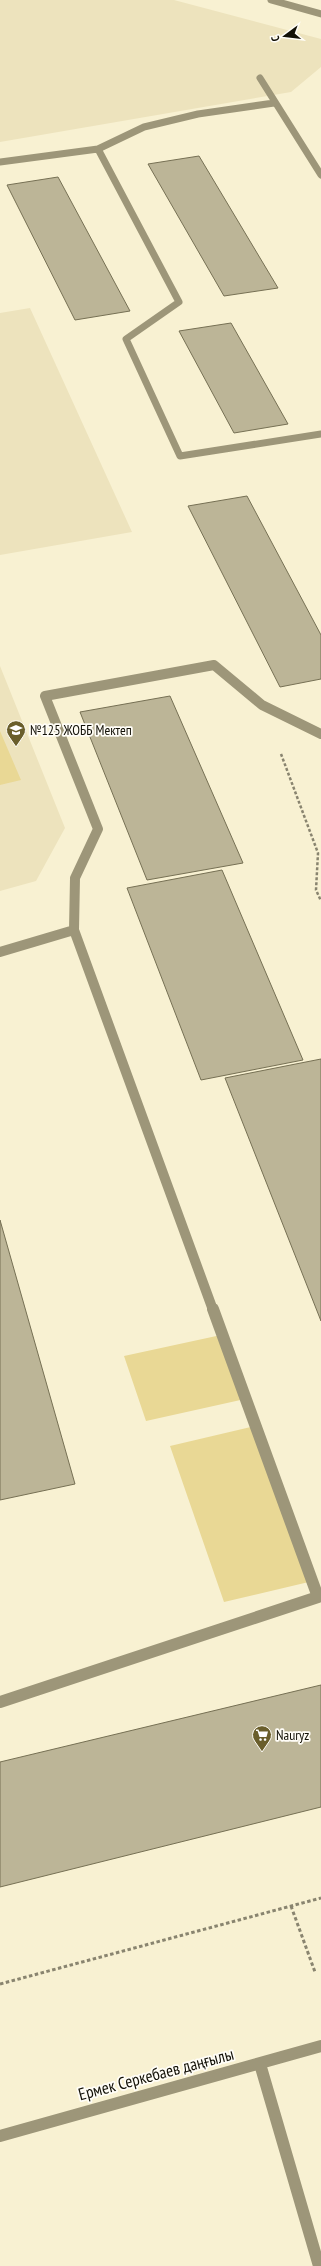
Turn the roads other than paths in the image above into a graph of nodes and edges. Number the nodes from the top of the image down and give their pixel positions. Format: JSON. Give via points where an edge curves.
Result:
{"nodes":[{"id":1,"x":271,"y":0,"type":"edge"},
{"id":2,"x":321,"y":14,"type":"edge"},
{"id":3,"x":260,"y":78,"type":"dead end"},
{"id":4,"x":274,"y":103,"type":"junction"},
{"id":5,"x":98,"y":149,"type":"junction"},
{"id":6,"x":0,"y":162,"type":"edge"},
{"id":7,"x":321,"y":175,"type":"edge"},
{"id":8,"x":321,"y":434,"type":"edge"},
{"id":9,"x":321,"y":734,"type":"edge"},
{"id":10,"x":74,"y":930,"type":"junction"},
{"id":11,"x":0,"y":952,"type":"edge"},
{"id":12,"x":0,"y":1702,"type":"edge"},
{"id":13,"x":321,"y":2046,"type":"edge"},
{"id":14,"x":260,"y":2064,"type":"junction"},
{"id":15,"x":0,"y":2136,"type":"edge"},
{"id":16,"x":318,"y":2266,"type":"edge"}],
"edges":[{"from":1,"to":2,"type":"street"},
{"from":3,"to":4,"type":"street"},
{"from":4,"to":5,"type":"street","via":[[198,114],[144,127]]},
{"from":4,"to":7,"type":"street"},
{"from":5,"to":6,"type":"street"},
{"from":5,"to":8,"type":"street","via":[[179,302],[126,340],[180,456]]},
{"from":9,"to":10,"type":"street","via":[[262,704],[214,665],[45,696],[98,829],[75,878]]},
{"from":10,"to":11,"type":"street"},
{"from":10,"to":12,"type":"street","via":[[318,1597]]},
{"from":13,"to":14,"type":"street","name":"Ермек Серкебаев даңғылы"},
{"from":14,"to":15,"type":"street","name":"Ермек Серкебаев даңғылы"},
{"from":14,"to":16,"type":"street"}]}
